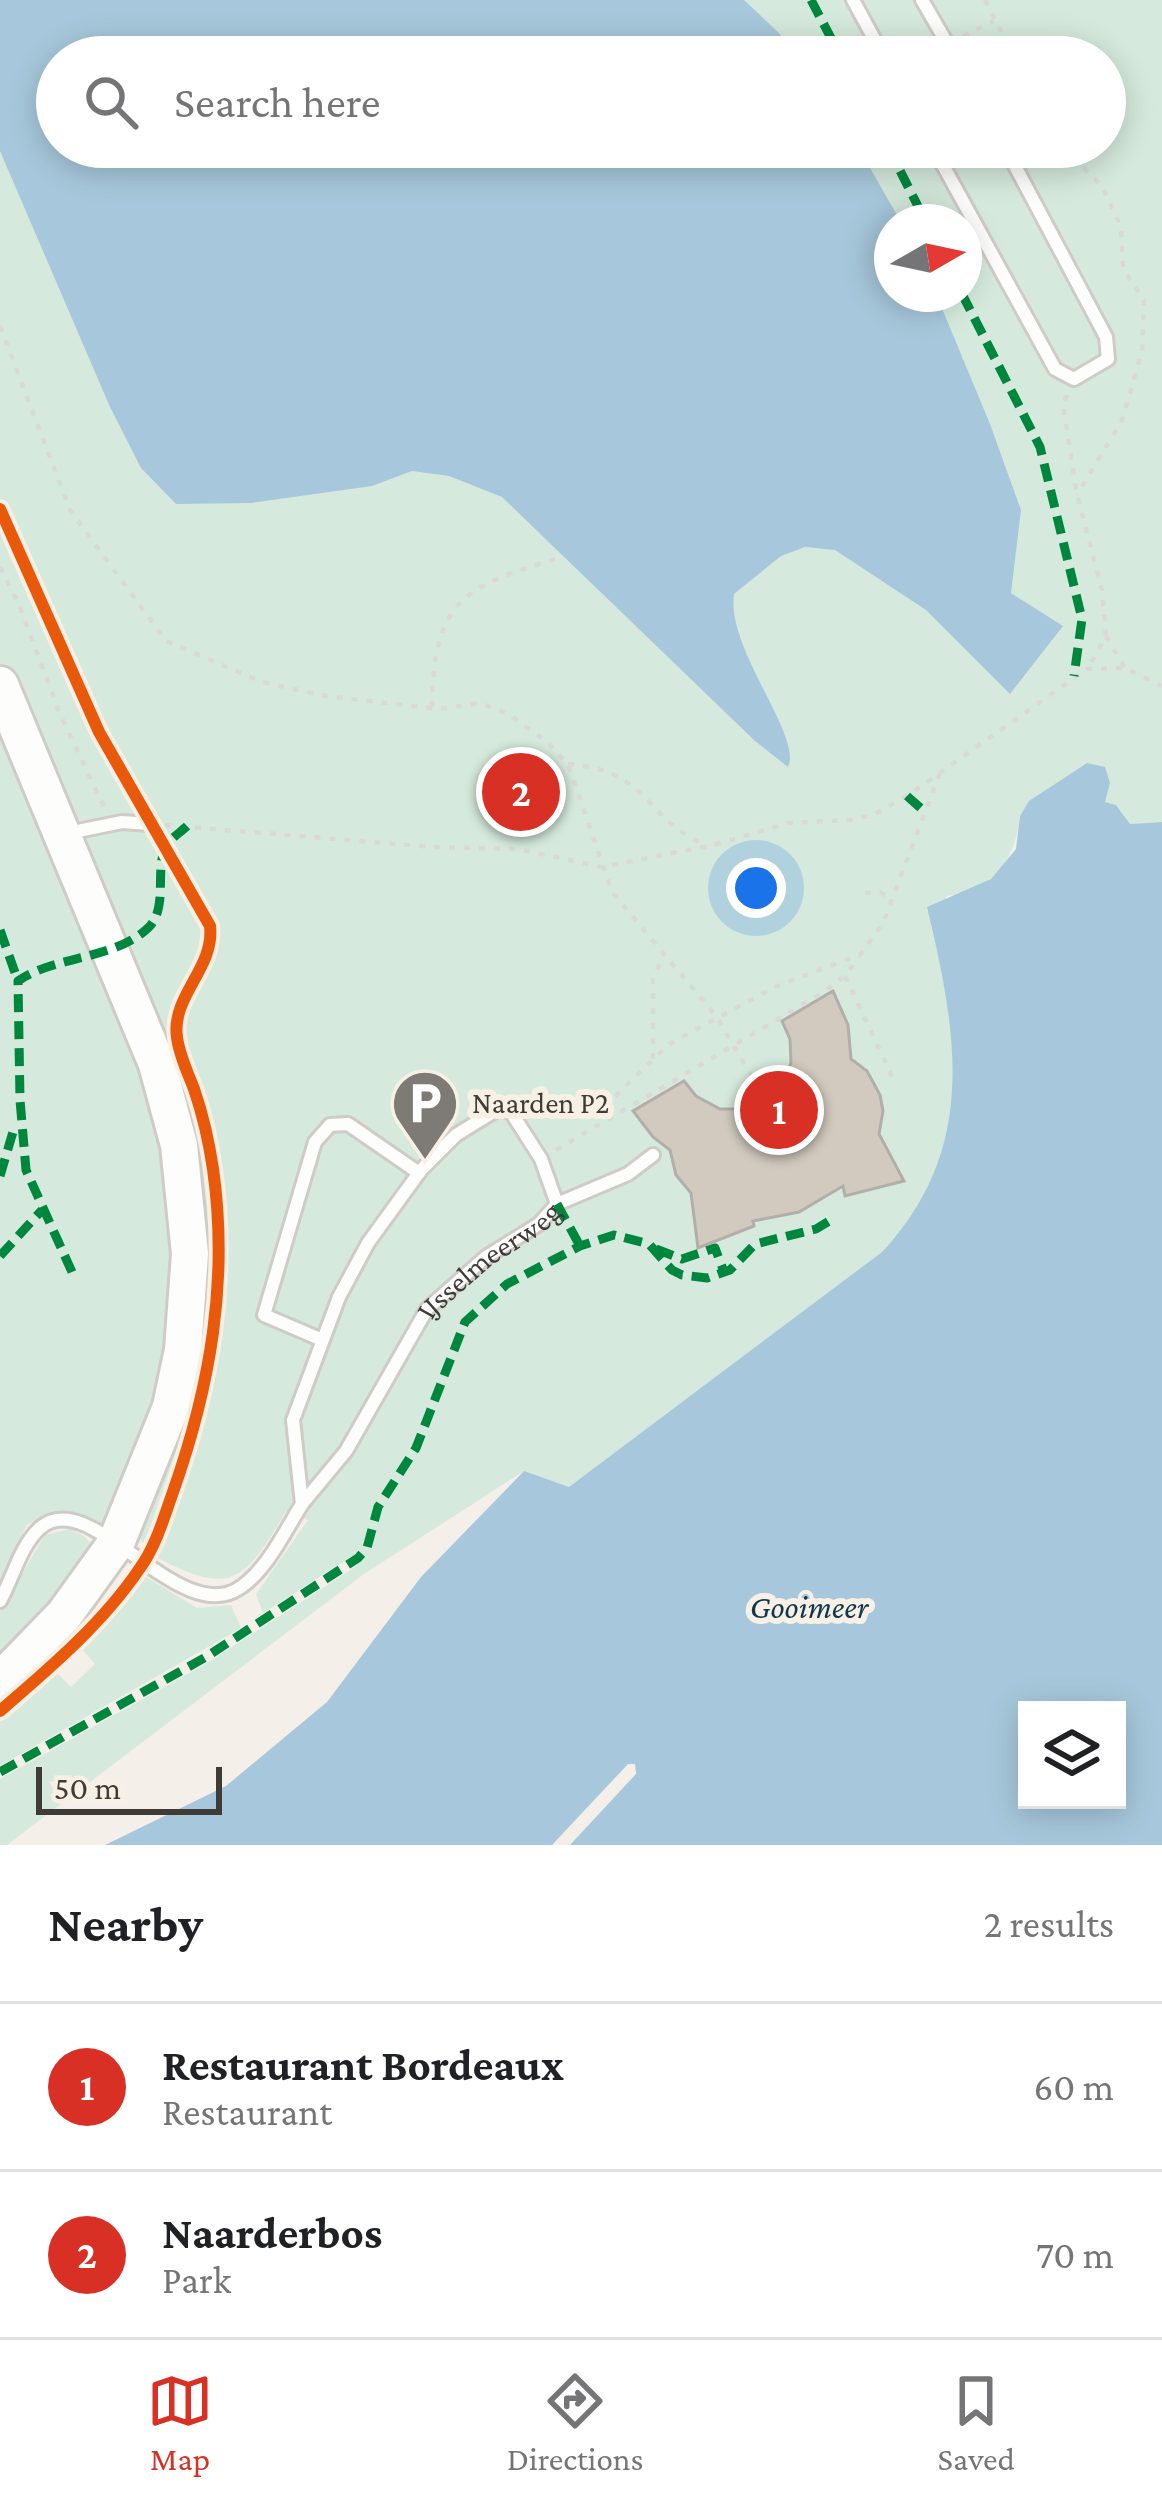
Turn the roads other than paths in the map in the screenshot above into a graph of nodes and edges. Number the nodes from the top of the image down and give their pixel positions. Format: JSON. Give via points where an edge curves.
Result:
{"nodes":[{"id":1,"x":853,"y":0,"type":"edge"},
{"id":2,"x":922,"y":0,"type":"edge"},
{"id":3,"x":873,"y":36,"type":"edge"},
{"id":4,"x":942,"y":36,"type":"edge"},
{"id":5,"x":945,"y":168,"type":"edge"},
{"id":6,"x":1016,"y":168,"type":"edge"},
{"id":7,"x":0,"y":686,"type":"edge"},
{"id":8,"x":154,"y":829,"type":"road end"},
{"id":9,"x":62,"y":834,"type":"junction"},
{"id":10,"x":653,"y":1155,"type":"dead end"},
{"id":11,"x":419,"y":1173,"type":"junction"},
{"id":12,"x":557,"y":1204,"type":"junction"},
{"id":13,"x":320,"y":1339,"type":"junction"},
{"id":14,"x":302,"y":1504,"type":"junction"},
{"id":15,"x":116,"y":1544,"type":"junction"},
{"id":16,"x":0,"y":1601,"type":"edge"},
{"id":17,"x":0,"y":1681,"type":"edge"}],
"edges":[{"from":1,"to":3,"type":"lane"},
{"from":2,"to":4,"type":"lane"},
{"from":5,"to":6,"type":"lane","via":[[1055,369],[1074,379],[1108,359],[1106,337]]},
{"from":7,"to":9,"type":"main road"},
{"from":8,"to":9,"type":"lane","via":[[122,822]]},
{"from":9,"to":15,"type":"main road","via":[[157,1064],[188,1207],[188,1301],[175,1388]]},
{"from":10,"to":12,"type":"lane"},
{"from":11,"to":12,"type":"lane","name":"IJsselmeerweg","via":[[456,1135],[498,1109],[511,1112],[541,1159]]},
{"from":11,"to":13,"type":"lane","via":[[368,1244]]},
{"from":11,"to":13,"type":"lane","via":[[348,1124],[330,1125],[315,1142],[263,1315]]},
{"from":12,"to":14,"type":"lane","name":"IJsselmeerweg","via":[[427,1309],[346,1451]]},
{"from":13,"to":14,"type":"lane","via":[[293,1420]]},
{"from":14,"to":15,"type":"lane","name":"IJsselmeerweg","via":[[251,1577],[225,1594],[197,1595]]},
{"from":15,"to":16,"type":"lane","name":"IJsselmeerweg","via":[[68,1520],[49,1522],[27,1545]]},
{"from":15,"to":17,"type":"main road","via":[[64,1615]]}]}
